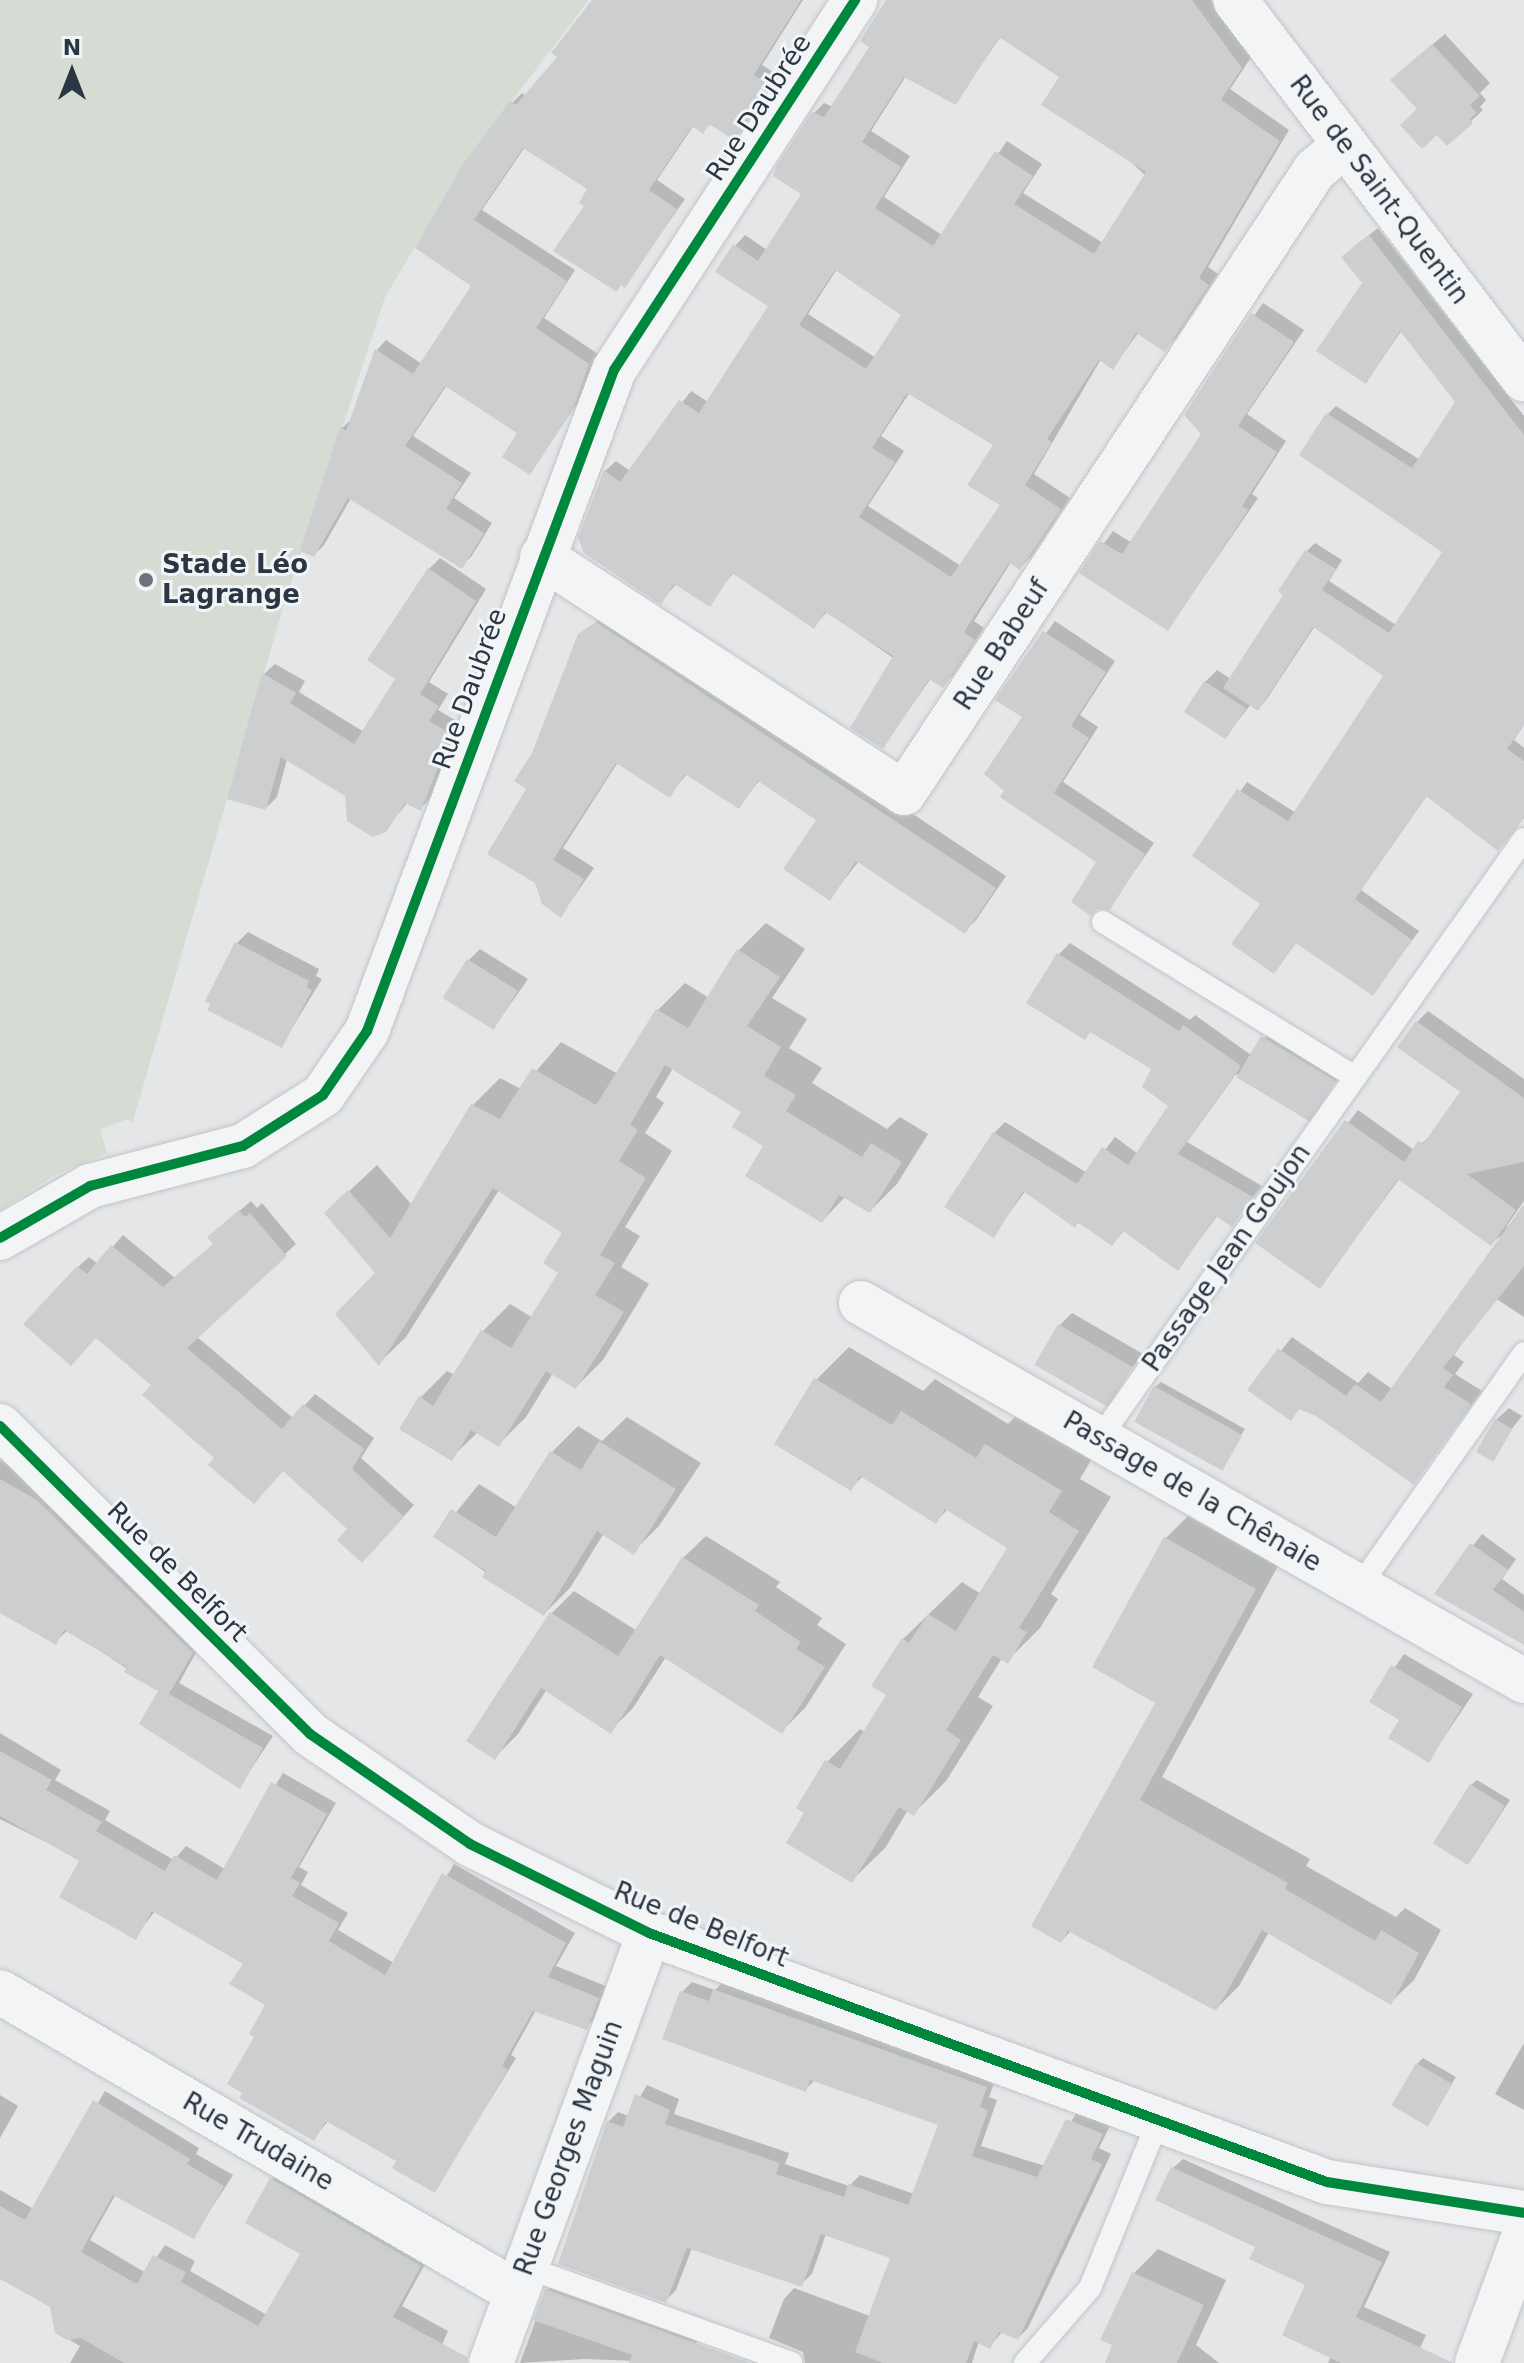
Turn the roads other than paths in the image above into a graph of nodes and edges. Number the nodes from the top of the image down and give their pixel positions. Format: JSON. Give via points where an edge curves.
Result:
{"nodes":[{"id":1,"x":855,"y":0,"type":"edge"},
{"id":2,"x":1235,"y":0,"type":"edge"},
{"id":3,"x":1345,"y":145,"type":"junction"},
{"id":4,"x":1522,"y":372,"type":"edge"},
{"id":5,"x":542,"y":557,"type":"junction"},
{"id":6,"x":1524,"y":839,"type":"edge"},
{"id":7,"x":1103,"y":922,"type":"dead end"},
{"id":8,"x":1355,"y":1077,"type":"junction"},
{"id":9,"x":0,"y":1238,"type":"edge"},
{"id":10,"x":861,"y":1303,"type":"dead end"},
{"id":11,"x":1524,"y":1353,"type":"edge"},
{"id":12,"x":0,"y":1426,"type":"edge"},
{"id":13,"x":1099,"y":1439,"type":"junction"},
{"id":14,"x":1359,"y":1587,"type":"junction"},
{"id":15,"x":1524,"y":1681,"type":"edge"},
{"id":16,"x":649,"y":1933,"type":"junction"},
{"id":17,"x":0,"y":1992,"type":"edge"},
{"id":18,"x":1159,"y":2119,"type":"junction"},
{"id":19,"x":1524,"y":2213,"type":"edge"},
{"id":20,"x":1524,"y":2235,"type":"edge"},
{"id":21,"x":520,"y":2280,"type":"junction"},
{"id":22,"x":491,"y":2363,"type":"edge"},
{"id":23,"x":791,"y":2363,"type":"edge"},
{"id":24,"x":1025,"y":2363,"type":"edge"},
{"id":25,"x":1477,"y":2363,"type":"edge"}],
"edges":[{"from":1,"to":5,"type":"street","name":"Rue Daubrée","via":[[614,370]]},
{"from":2,"to":3,"type":"street","name":"Rue de Saint-Quentin"},
{"from":3,"to":4,"type":"street","name":"Rue de Saint-Quentin"},
{"from":3,"to":5,"type":"street","name":"Rue Babeuf","via":[[1315,170],[904,793]]},
{"from":5,"to":9,"type":"street","name":"Rue Daubrée","via":[[367,1031],[323,1095],[243,1146],[90,1186]]},
{"from":6,"to":8,"type":"lane","name":"Passage Jean Goujon"},
{"from":7,"to":8,"type":"lane"},
{"from":8,"to":13,"type":"lane","name":"Passage Jean Goujon"},
{"from":10,"to":13,"type":"street","name":"Passage de la Chênaie"},
{"from":11,"to":14,"type":"lane"},
{"from":12,"to":16,"type":"street","name":"Rue de Belfort","via":[[310,1734],[470,1844]]},
{"from":13,"to":14,"type":"street","name":"Passage de la Chênaie"},
{"from":14,"to":15,"type":"street","name":"Passage de la Chênaie"},
{"from":16,"to":18,"type":"street","name":"Rue de Belfort"},
{"from":16,"to":21,"type":"street","name":"Rue Georges Maguin"},
{"from":17,"to":21,"type":"street","name":"Rue Trudaine"},
{"from":18,"to":19,"type":"street","name":"Rue de Belfort","via":[[1327,2182]]},
{"from":18,"to":24,"type":"lane","via":[[1090,2288]]},
{"from":20,"to":25,"type":"street"},
{"from":21,"to":22,"type":"street","name":"Rue Georges Maguin"},
{"from":21,"to":23,"type":"lane"}]}
